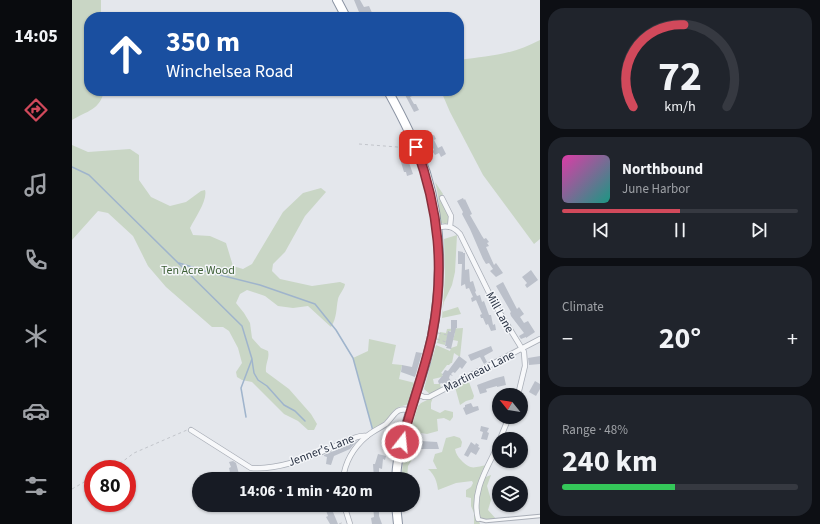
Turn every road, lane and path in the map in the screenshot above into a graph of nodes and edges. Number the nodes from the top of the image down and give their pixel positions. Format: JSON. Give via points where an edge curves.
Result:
{"nodes":[{"id":1,"x":337,"y":0,"type":"edge"},
{"id":2,"x":343,"y":12,"type":"edge"},
{"id":3,"x":391,"y":96,"type":"edge"},
{"id":4,"x":359,"y":144,"type":"dead end"},
{"id":5,"x":416,"y":147,"type":"junction"},
{"id":6,"x":442,"y":198,"type":"dead end"},
{"id":7,"x":450,"y":227,"type":"junction"},
{"id":8,"x":437,"y":228,"type":"junction"},
{"id":9,"x":438,"y":333,"type":"dead end"},
{"id":10,"x":448,"y":335,"type":"dead end"},
{"id":11,"x":437,"y":339,"type":"dead end"},
{"id":12,"x":540,"y":339,"type":"edge"},
{"id":13,"x":446,"y":342,"type":"dead end"},
{"id":14,"x":522,"y":349,"type":"junction"},
{"id":15,"x":520,"y":388,"type":"edge"},
{"id":16,"x":417,"y":394,"type":"junction"},
{"id":17,"x":411,"y":411,"type":"junction"},
{"id":18,"x":192,"y":430,"type":"joint"},
{"id":19,"x":367,"y":436,"type":"junction"},
{"id":20,"x":492,"y":458,"type":"edge"},
{"id":21,"x":123,"y":460,"type":"edge"},
{"id":22,"x":345,"y":472,"type":"edge"},
{"id":23,"x":397,"y":472,"type":"edge"},
{"id":24,"x":84,"y":482,"type":"edge"},
{"id":25,"x":72,"y":489,"type":"edge"},
{"id":26,"x":346,"y":512,"type":"edge"},
{"id":27,"x":397,"y":512,"type":"edge"},
{"id":28,"x":540,"y":516,"type":"edge"},
{"id":29,"x":478,"y":519,"type":"joint"},
{"id":30,"x":349,"y":522,"type":"edge"},
{"id":31,"x":339,"y":524,"type":"edge"},
{"id":32,"x":398,"y":524,"type":"edge"}],
"edges":[{"from":1,"to":2,"type":"highway"},
{"from":3,"to":5,"type":"highway"},
{"from":4,"to":5,"type":"path"},
{"from":5,"to":8,"type":"highway","via":[[426,174]]},
{"from":6,"to":7,"type":"street","via":[[451,216]]},
{"from":7,"to":8,"type":"street"},
{"from":7,"to":14,"type":"street","name":"Mill Lane","via":[[458,232],[494,305]]},
{"from":8,"to":16,"type":"highway","via":[[437,305]]},
{"from":9,"to":10,"type":"path"},
{"from":11,"to":13,"type":"path"},
{"from":12,"to":14,"type":"street","name":"Martineau Lane"},
{"from":14,"to":15,"type":"street","name":"Mill Lane","via":[[525,366]]},
{"from":14,"to":16,"type":"street","name":"Martineau Lane","via":[[429,397]]},
{"from":16,"to":17,"type":"highway"},
{"from":17,"to":19,"type":"street","via":[[398,410],[386,424]]},
{"from":17,"to":23,"type":"highway"},
{"from":18,"to":19,"type":"street","name":"Jenner's Lane","via":[[251,468],[262,469],[297,461],[360,436]]},
{"from":18,"to":21,"type":"path","via":[[185,430]]},
{"from":19,"to":22,"type":"street","via":[[351,454]]},
{"from":20,"to":29,"type":"street","via":[[477,490],[475,509]]},
{"from":24,"to":25,"type":"path"},
{"from":26,"to":30,"type":"street"},
{"from":27,"to":32,"type":"highway"},
{"from":28,"to":29,"type":"lane","via":[[486,521]]},
{"from":30,"to":31,"type":"path"}]}
